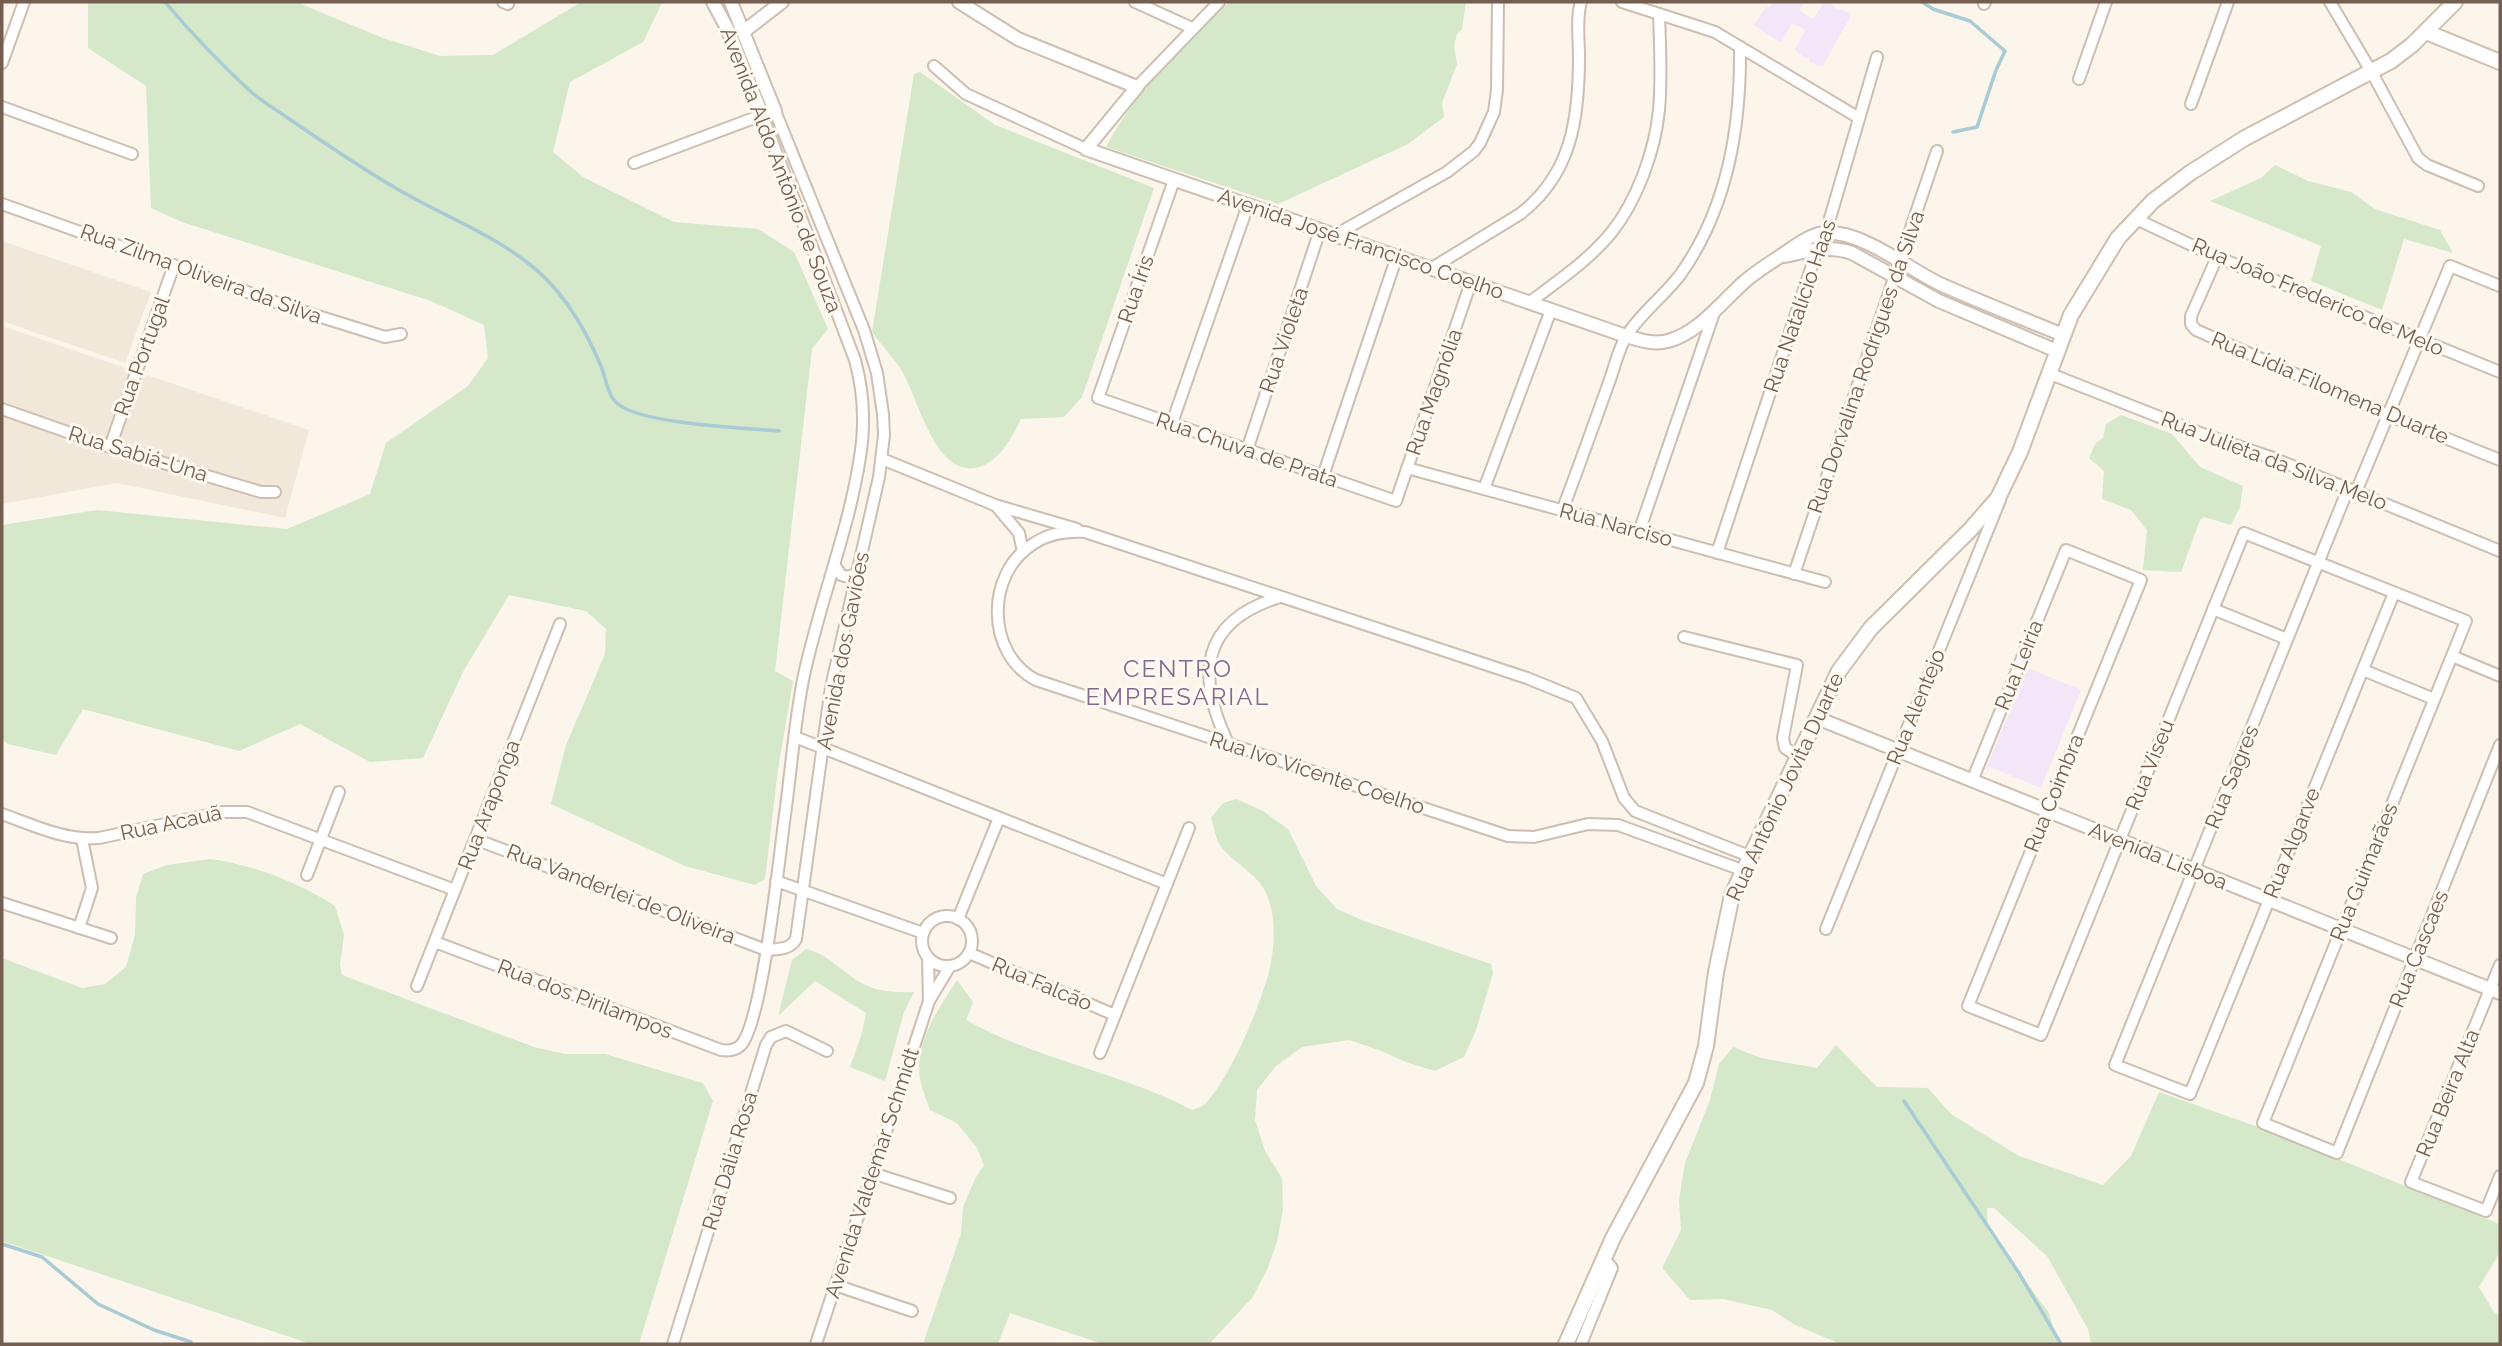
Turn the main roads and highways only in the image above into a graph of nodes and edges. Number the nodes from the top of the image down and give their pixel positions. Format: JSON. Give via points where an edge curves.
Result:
{"nodes":[{"id":1,"x":2455,"y":2,"type":"edge"},
{"id":2,"x":2426,"y":32,"type":"junction"},
{"id":3,"x":2500,"y":62,"type":"edge"},
{"id":4,"x":1566,"y":1344,"type":"edge"}],
"edges":[{"from":1,"to":2,"type":"main road","name":"Rua Antônio Jovita Duarte"},
{"from":2,"to":3,"type":"main road"},
{"from":2,"to":4,"type":"main road","name":"Rua Antônio Jovita Duarte","via":[[2402,54],[2200,166],[2153,201],[2118,238],[2076,306],[1998,498],[1860,640],[1835,677],[1732,895],[1702,1066],[1604,1258]]}]}
